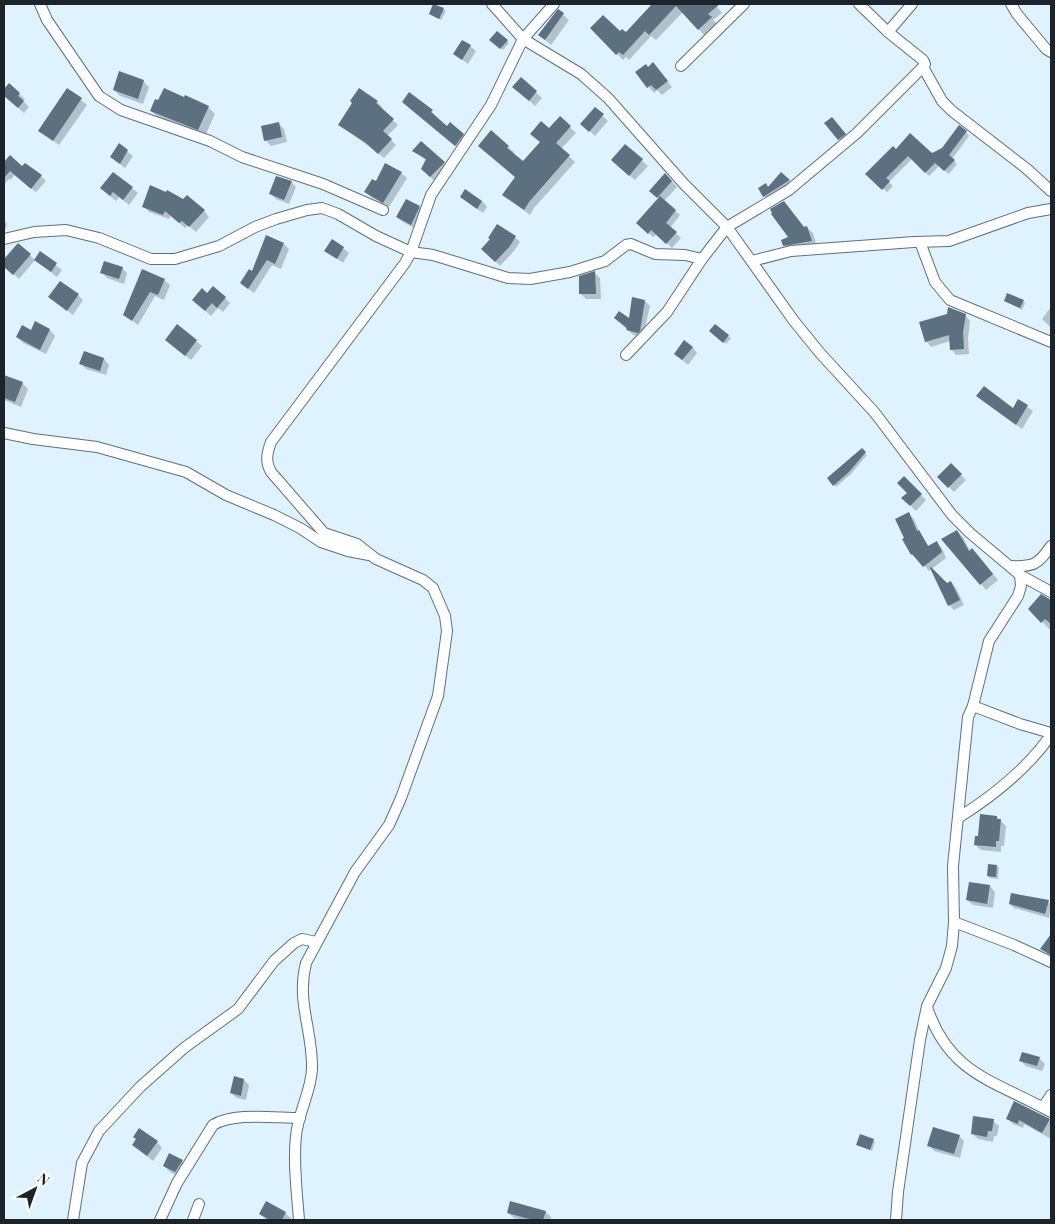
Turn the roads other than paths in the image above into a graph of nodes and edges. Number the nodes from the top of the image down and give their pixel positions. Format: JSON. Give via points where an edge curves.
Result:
{"nodes":[{"id":1,"x":40,"y":4,"type":"edge"},
{"id":2,"x":492,"y":4,"type":"edge"},
{"id":3,"x":554,"y":4,"type":"edge"},
{"id":4,"x":744,"y":4,"type":"edge"},
{"id":5,"x":859,"y":4,"type":"edge"},
{"id":6,"x":912,"y":4,"type":"edge"},
{"id":7,"x":1011,"y":4,"type":"edge"},
{"id":8,"x":888,"y":32,"type":"junction"},
{"id":9,"x":523,"y":39,"type":"junction"},
{"id":10,"x":1051,"y":52,"type":"edge"},
{"id":11,"x":681,"y":66,"type":"dead end"},
{"id":12,"x":923,"y":67,"type":"junction"},
{"id":13,"x":1051,"y":190,"type":"edge"},
{"id":14,"x":1051,"y":209,"type":"edge"},
{"id":15,"x":383,"y":210,"type":"dead end"},
{"id":16,"x":726,"y":227,"type":"junction"},
{"id":17,"x":4,"y":239,"type":"edge"},
{"id":18,"x":920,"y":242,"type":"junction"},
{"id":19,"x":411,"y":252,"type":"junction"},
{"id":20,"x":702,"y":259,"type":"junction"},
{"id":21,"x":752,"y":261,"type":"junction"},
{"id":22,"x":1051,"y":342,"type":"edge"},
{"id":23,"x":626,"y":355,"type":"dead end"},
{"id":24,"x":4,"y":432,"type":"edge"},
{"id":25,"x":1051,"y":546,"type":"edge"},
{"id":26,"x":371,"y":555,"type":"junction"},
{"id":27,"x":1010,"y":566,"type":"junction"},
{"id":28,"x":1020,"y":575,"type":"junction"},
{"id":29,"x":1051,"y":592,"type":"edge"},
{"id":30,"x":973,"y":706,"type":"junction"},
{"id":31,"x":1051,"y":734,"type":"edge"},
{"id":32,"x":958,"y":818,"type":"junction"},
{"id":33,"x":954,"y":922,"type":"junction"},
{"id":34,"x":316,"y":942,"type":"junction"},
{"id":35,"x":1051,"y":962,"type":"edge"},
{"id":36,"x":927,"y":1006,"type":"junction"},
{"id":37,"x":1051,"y":1095,"type":"edge"},
{"id":38,"x":1047,"y":1109,"type":"edge"},
{"id":39,"x":300,"y":1118,"type":"junction"},
{"id":40,"x":199,"y":1204,"type":"dead end"},
{"id":41,"x":73,"y":1220,"type":"edge"},
{"id":42,"x":160,"y":1220,"type":"edge"},
{"id":43,"x":194,"y":1220,"type":"edge"},
{"id":44,"x":299,"y":1220,"type":"edge"},
{"id":45,"x":896,"y":1220,"type":"edge"}],
"edges":[{"from":1,"to":15,"type":"street","via":[[67,51],[99,96],[108,103]]},
{"from":2,"to":9,"type":"street"},
{"from":3,"to":9,"type":"street"},
{"from":4,"to":11,"type":"street"},
{"from":5,"to":8,"type":"street"},
{"from":6,"to":8,"type":"street"},
{"from":7,"to":10,"type":"street"},
{"from":8,"to":12,"type":"street","via":[[923,60]]},
{"from":9,"to":16,"type":"street","via":[[582,74],[596,86]]},
{"from":9,"to":19,"type":"street","via":[[492,105],[431,195]]},
{"from":12,"to":13,"type":"street","via":[[942,101],[952,111]]},
{"from":12,"to":16,"type":"street","via":[[857,133],[789,190]]},
{"from":14,"to":18,"type":"street","via":[[1028,212],[949,241]]},
{"from":16,"to":20,"type":"street"},
{"from":16,"to":21,"type":"street"},
{"from":17,"to":19,"type":"street","via":[[34,232],[66,230],[99,238],[151,259],[175,260],[219,246],[276,219],[322,208]]},
{"from":18,"to":21,"type":"street","via":[[791,251]]},
{"from":18,"to":22,"type":"street","via":[[935,282],[950,300]]},
{"from":19,"to":20,"type":"street","via":[[433,255],[508,278],[530,279],[570,272],[605,261],[631,244],[655,254]]},
{"from":19,"to":26,"type":"street","via":[[271,442],[267,454],[271,472],[319,530],[328,536],[354,542]]},
{"from":20,"to":23,"type":"street","via":[[667,312]]},
{"from":21,"to":27,"type":"street","via":[[794,321],[874,414],[952,514]]},
{"from":24,"to":26,"type":"street","via":[[96,447],[186,472],[226,495],[300,528],[321,542]]},
{"from":25,"to":27,"type":"street","via":[[1036,564]]},
{"from":26,"to":34,"type":"street","via":[[423,580],[435,592],[447,631],[439,690],[431,719],[389,825],[355,872]]},
{"from":27,"to":28,"type":"street"},
{"from":28,"to":29,"type":"street"},
{"from":28,"to":30,"type":"street","via":[[1018,596],[989,641]]},
{"from":30,"to":31,"type":"street"},
{"from":30,"to":32,"type":"street","via":[[968,718]]},
{"from":31,"to":32,"type":"street","via":[[1016,775]]},
{"from":32,"to":33,"type":"street","via":[[953,866]]},
{"from":33,"to":35,"type":"street"},
{"from":33,"to":36,"type":"street","via":[[946,968]]},
{"from":34,"to":39,"type":"street","via":[[302,978],[312,1076]]},
{"from":34,"to":41,"type":"street","via":[[302,939],[294,943],[274,961],[238,1009],[184,1048],[99,1131],[82,1162]]},
{"from":36,"to":38,"type":"street","via":[[933,1027],[963,1064],[982,1078]]},
{"from":36,"to":45,"type":"street"},
{"from":37,"to":38,"type":"street"},
{"from":39,"to":42,"type":"street","via":[[233,1118],[213,1125],[177,1183]]},
{"from":39,"to":44,"type":"street","via":[[296,1136]]},
{"from":40,"to":43,"type":"street"}]}
